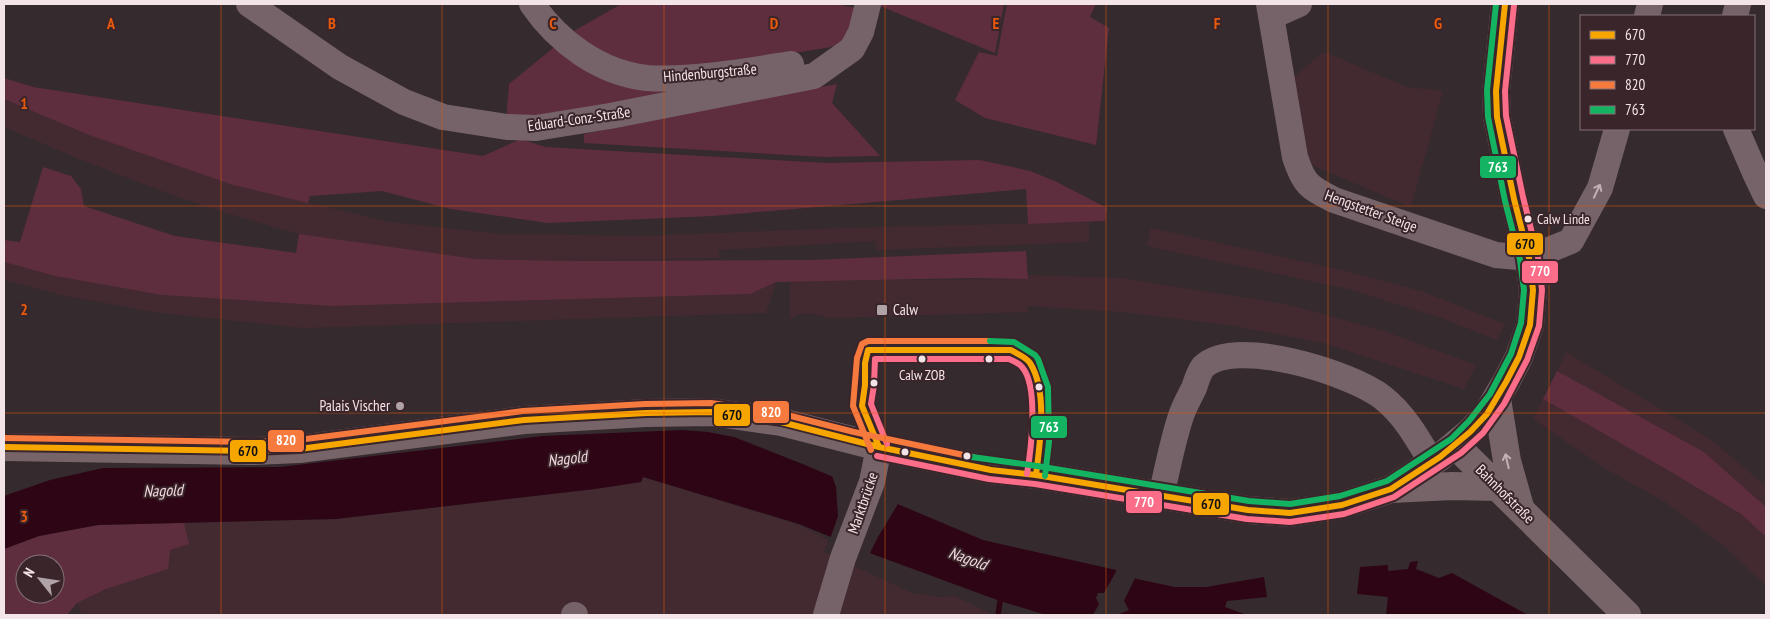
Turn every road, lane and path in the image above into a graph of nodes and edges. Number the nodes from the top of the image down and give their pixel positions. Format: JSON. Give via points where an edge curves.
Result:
{"nodes":[{"id":1,"x":249,"y":4,"type":"edge"},
{"id":2,"x":532,"y":4,"type":"edge"},
{"id":3,"x":868,"y":4,"type":"edge"},
{"id":4,"x":1300,"y":4,"type":"edge"},
{"id":5,"x":1505,"y":4,"type":"edge"},
{"id":6,"x":1270,"y":10,"type":"edge"},
{"id":7,"x":852,"y":49,"type":"junction"},
{"id":8,"x":1616,"y":130,"type":"edge"},
{"id":9,"x":1736,"y":130,"type":"edge"},
{"id":10,"x":1766,"y":196,"type":"edge"},
{"id":11,"x":1530,"y":258,"type":"junction"},
{"id":12,"x":1497,"y":399,"type":"junction"},
{"id":13,"x":1456,"y":446,"type":"junction"},
{"id":14,"x":4,"y":447,"type":"edge"},
{"id":15,"x":879,"y":447,"type":"junction"},
{"id":16,"x":1432,"y":463,"type":"junction"},
{"id":17,"x":1498,"y":487,"type":"junction"},
{"id":18,"x":1390,"y":489,"type":"junction"},
{"id":19,"x":1161,"y":496,"type":"junction"},
{"id":20,"x":1520,"y":508,"type":"junction"},
{"id":21,"x":826,"y":615,"type":"edge"},
{"id":22,"x":1628,"y":615,"type":"edge"}],
"edges":[{"from":1,"to":7,"type":"street","name":"Eduard-Conz-Straße","via":[[340,67],[404,102],[443,117],[507,127],[545,127],[814,76]]},
{"from":2,"to":7,"type":"street","name":"Hindenburgstraße","via":[[568,44],[589,58],[616,71],[646,78],[690,78],[790,64]]},
{"from":3,"to":7,"type":"street","name":"Eduard-Conz-Straße","via":[[861,32]]},
{"from":4,"to":6,"type":"street"},
{"from":5,"to":11,"type":"main road","via":[[1496,90],[1497,117]]},
{"from":6,"to":11,"type":"street","name":"Hengstetter Steige","via":[[1296,157],[1301,176],[1312,189],[1343,203],[1496,255]]},
{"from":11,"to":8,"type":"street","one_way":true,"via":[[1571,241],[1600,188]]},
{"from":9,"to":10,"type":"street"},
{"from":11,"to":12,"type":"main road","via":[[1533,290],[1530,325],[1519,357]]},
{"from":12,"to":13,"type":"main road"},
{"from":20,"to":12,"type":"main road","one_way":true,"via":[[1507,461]]},
{"from":13,"to":16,"type":"main road"},
{"from":13,"to":17,"type":"main road","name":"Bahnhofstraße"},
{"from":14,"to":15,"type":"main road","via":[[280,450],[524,420],[711,412],[781,422]]},
{"from":15,"to":19,"type":"main road","via":[[991,470]]},
{"from":15,"to":21,"type":"street","name":"Marktbrücke","via":[[870,487]]},
{"from":16,"to":18,"type":"main road"},
{"from":16,"to":19,"type":"street","via":[[1408,423],[1383,398],[1363,384],[1329,371],[1270,357],[1235,356],[1214,359],[1202,368],[1180,418]]},
{"from":17,"to":18,"type":"main road"},
{"from":17,"to":20,"type":"main road","name":"Bahnhofstraße"},
{"from":18,"to":19,"type":"main road","via":[[1342,505],[1290,513],[1248,510]]},
{"from":20,"to":22,"type":"main road","name":"Bahnhofstraße"}]}
